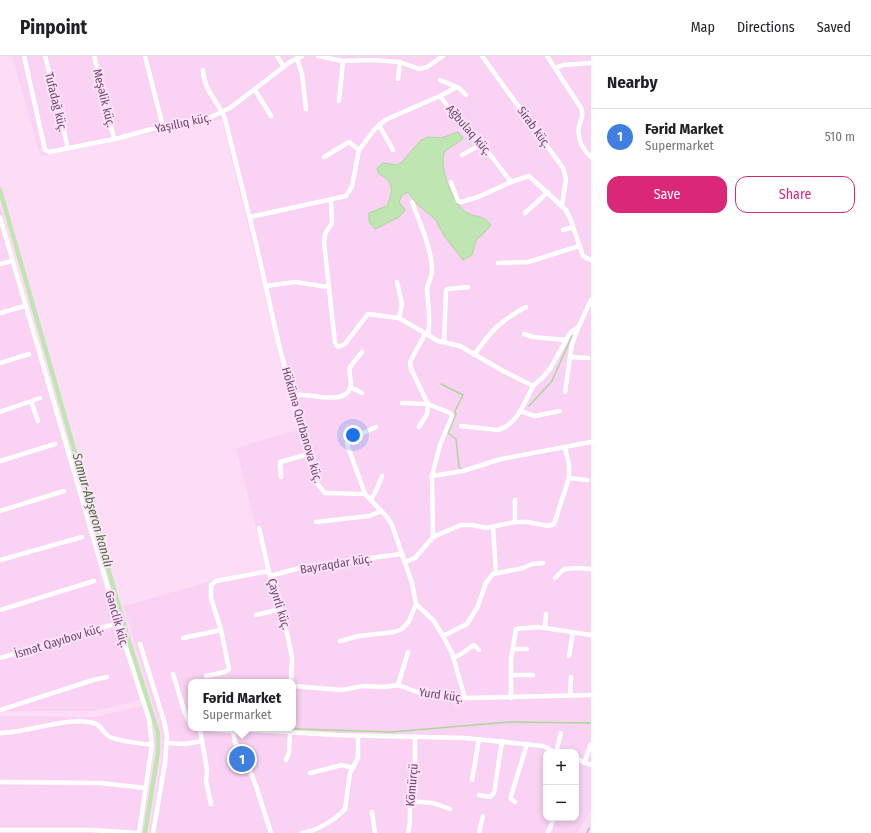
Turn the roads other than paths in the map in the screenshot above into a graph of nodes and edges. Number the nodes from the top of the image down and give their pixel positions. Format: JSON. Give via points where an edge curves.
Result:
{"nodes":[{"id":1,"x":24,"y":56,"type":"edge"},
{"id":2,"x":45,"y":56,"type":"edge"},
{"id":3,"x":94,"y":56,"type":"edge"},
{"id":4,"x":145,"y":56,"type":"edge"},
{"id":5,"x":277,"y":56,"type":"edge"},
{"id":6,"x":302,"y":56,"type":"edge"},
{"id":7,"x":318,"y":56,"type":"edge"},
{"id":8,"x":443,"y":56,"type":"edge"},
{"id":9,"x":482,"y":56,"type":"edge"},
{"id":10,"x":546,"y":56,"type":"edge"},
{"id":11,"x":328,"y":57,"type":"edge"},
{"id":12,"x":297,"y":58,"type":"junction"},
{"id":13,"x":380,"y":58,"type":"edge"},
{"id":14,"x":343,"y":61,"type":"junction"},
{"id":15,"x":400,"y":62,"type":"junction"},
{"id":16,"x":591,"y":63,"type":"edge"},
{"id":17,"x":284,"y":67,"type":"junction"},
{"id":18,"x":555,"y":68,"type":"junction"},
{"id":19,"x":203,"y":70,"type":"dead end"},
{"id":20,"x":398,"y":78,"type":"dead end"},
{"id":21,"x":440,"y":80,"type":"dead end"},
{"id":22,"x":457,"y":87,"type":"junction"},
{"id":23,"x":255,"y":90,"type":"junction"},
{"id":24,"x":440,"y":96,"type":"junction"},
{"id":25,"x":466,"y":96,"type":"dead end"},
{"id":26,"x":339,"y":100,"type":"dead end"},
{"id":27,"x":306,"y":109,"type":"dead end"},
{"id":28,"x":223,"y":112,"type":"junction"},
{"id":29,"x":272,"y":116,"type":"dead end"},
{"id":30,"x":379,"y":125,"type":"junction"},
{"id":31,"x":163,"y":127,"type":"junction"},
{"id":32,"x":114,"y":139,"type":"junction"},
{"id":33,"x":482,"y":144,"type":"junction"},
{"id":34,"x":68,"y":148,"type":"junction"},
{"id":35,"x":359,"y":150,"type":"junction"},
{"id":36,"x":393,"y":150,"type":"dead end"},
{"id":37,"x":462,"y":155,"type":"dead end"},
{"id":38,"x":324,"y":157,"type":"dead end"},
{"id":39,"x":591,"y":157,"type":"edge"},
{"id":40,"x":451,"y":182,"type":"dead end"},
{"id":41,"x":510,"y":182,"type":"junction"},
{"id":42,"x":548,"y":192,"type":"junction"},
{"id":43,"x":331,"y":200,"type":"junction"},
{"id":44,"x":412,"y":202,"type":"dead end"},
{"id":45,"x":562,"y":205,"type":"junction"},
{"id":46,"x":526,"y":213,"type":"dead end"},
{"id":47,"x":0,"y":217,"type":"edge"},
{"id":48,"x":250,"y":217,"type":"junction"},
{"id":49,"x":574,"y":227,"type":"junction"},
{"id":50,"x":563,"y":230,"type":"dead end"},
{"id":51,"x":579,"y":246,"type":"junction"},
{"id":52,"x":591,"y":260,"type":"edge"},
{"id":53,"x":12,"y":261,"type":"junction"},
{"id":54,"x":498,"y":263,"type":"dead end"},
{"id":55,"x":0,"y":264,"type":"edge"},
{"id":56,"x":397,"y":282,"type":"dead end"},
{"id":57,"x":266,"y":286,"type":"junction"},
{"id":58,"x":328,"y":287,"type":"junction"},
{"id":59,"x":468,"y":287,"type":"dead end"},
{"id":60,"x":591,"y":300,"type":"edge"},
{"id":61,"x":25,"y":306,"type":"junction"},
{"id":62,"x":526,"y":308,"type":"dead end"},
{"id":63,"x":0,"y":313,"type":"edge"},
{"id":64,"x":399,"y":318,"type":"junction"},
{"id":65,"x":580,"y":326,"type":"junction"},
{"id":66,"x":524,"y":334,"type":"dead end"},
{"id":67,"x":426,"y":335,"type":"junction"},
{"id":68,"x":566,"y":340,"type":"junction"},
{"id":69,"x":444,"y":342,"type":"junction"},
{"id":70,"x":362,"y":352,"type":"dead end"},
{"id":71,"x":29,"y":354,"type":"dead end"},
{"id":72,"x":474,"y":355,"type":"junction"},
{"id":73,"x":570,"y":357,"type":"junction"},
{"id":74,"x":588,"y":358,"type":"dead end"},
{"id":75,"x":0,"y":363,"type":"edge"},
{"id":76,"x":533,"y":386,"type":"junction"},
{"id":77,"x":350,"y":387,"type":"junction"},
{"id":78,"x":565,"y":392,"type":"dead end"},
{"id":79,"x":362,"y":393,"type":"dead end"},
{"id":80,"x":293,"y":395,"type":"junction"},
{"id":81,"x":40,"y":398,"type":"dead end"},
{"id":82,"x":32,"y":401,"type":"junction"},
{"id":83,"x":402,"y":403,"type":"dead end"},
{"id":84,"x":428,"y":404,"type":"junction"},
{"id":85,"x":520,"y":411,"type":"junction"},
{"id":86,"x":560,"y":411,"type":"dead end"},
{"id":87,"x":0,"y":412,"type":"edge"},
{"id":88,"x":38,"y":420,"type":"dead end"},
{"id":89,"x":460,"y":426,"type":"dead end"},
{"id":90,"x":376,"y":427,"type":"dead end"},
{"id":91,"x":419,"y":427,"type":"dead end"},
{"id":92,"x":591,"y":442,"type":"edge"},
{"id":93,"x":55,"y":444,"type":"dead end"},
{"id":94,"x":565,"y":448,"type":"junction"},
{"id":95,"x":309,"y":454,"type":"junction"},
{"id":96,"x":0,"y":461,"type":"edge"},
{"id":97,"x":382,"y":476,"type":"dead end"},
{"id":98,"x":432,"y":476,"type":"junction"},
{"id":99,"x":281,"y":477,"type":"dead end"},
{"id":100,"x":569,"y":478,"type":"junction"},
{"id":101,"x":587,"y":480,"type":"dead end"},
{"id":102,"x":64,"y":491,"type":"dead end"},
{"id":103,"x":365,"y":494,"type":"junction"},
{"id":104,"x":371,"y":499,"type":"junction"},
{"id":105,"x":515,"y":500,"type":"dead end"},
{"id":106,"x":0,"y":511,"type":"edge"},
{"id":107,"x":381,"y":511,"type":"junction"},
{"id":108,"x":316,"y":522,"type":"dead end"},
{"id":109,"x":515,"y":522,"type":"junction"},
{"id":110,"x":493,"y":527,"type":"junction"},
{"id":111,"x":259,"y":528,"type":"dead end"},
{"id":112,"x":82,"y":537,"type":"dead end"},
{"id":113,"x":433,"y":537,"type":"junction"},
{"id":114,"x":402,"y":554,"type":"junction"},
{"id":115,"x":0,"y":560,"type":"edge"},
{"id":116,"x":404,"y":562,"type":"junction"},
{"id":117,"x":543,"y":564,"type":"dead end"},
{"id":118,"x":591,"y":570,"type":"edge"},
{"id":119,"x":269,"y":573,"type":"junction"},
{"id":120,"x":496,"y":573,"type":"junction"},
{"id":121,"x":555,"y":578,"type":"dead end"},
{"id":122,"x":94,"y":581,"type":"dead end"},
{"id":123,"x":416,"y":604,"type":"junction"},
{"id":124,"x":281,"y":608,"type":"junction"},
{"id":125,"x":0,"y":610,"type":"edge"},
{"id":126,"x":546,"y":614,"type":"dead end"},
{"id":127,"x":256,"y":615,"type":"dead end"},
{"id":128,"x":118,"y":623,"type":"junction"},
{"id":129,"x":545,"y":628,"type":"junction"},
{"id":130,"x":221,"y":630,"type":"junction"},
{"id":131,"x":573,"y":632,"type":"junction"},
{"id":132,"x":591,"y":635,"type":"edge"},
{"id":133,"x":443,"y":636,"type":"junction"},
{"id":134,"x":183,"y":638,"type":"dead end"},
{"id":135,"x":340,"y":641,"type":"dead end"},
{"id":136,"x":140,"y":644,"type":"dead end"},
{"id":137,"x":514,"y":649,"type":"junction"},
{"id":138,"x":527,"y":649,"type":"dead end"},
{"id":139,"x":479,"y":650,"type":"dead end"},
{"id":140,"x":408,"y":652,"type":"dead end"},
{"id":141,"x":569,"y":656,"type":"dead end"},
{"id":142,"x":0,"y":658,"type":"edge"},
{"id":143,"x":453,"y":658,"type":"junction"},
{"id":144,"x":173,"y":674,"type":"dead end"},
{"id":145,"x":511,"y":675,"type":"junction"},
{"id":146,"x":533,"y":675,"type":"dead end"},
{"id":147,"x":206,"y":676,"type":"dead end"},
{"id":148,"x":107,"y":677,"type":"dead end"},
{"id":149,"x":571,"y":677,"type":"dead end"},
{"id":150,"x":291,"y":679,"type":"edge"},
{"id":151,"x":398,"y":685,"type":"junction"},
{"id":152,"x":296,"y":686,"type":"edge"},
{"id":153,"x":570,"y":695,"type":"junction"},
{"id":154,"x":591,"y":695,"type":"edge"},
{"id":155,"x":464,"y":698,"type":"junction"},
{"id":156,"x":511,"y":698,"type":"junction"},
{"id":157,"x":0,"y":710,"type":"edge"},
{"id":158,"x":188,"y":718,"type":"edge"},
{"id":159,"x":200,"y":731,"type":"edge"},
{"id":160,"x":234,"y":731,"type":"edge"},
{"id":161,"x":272,"y":731,"type":"edge"},
{"id":162,"x":0,"y":733,"type":"edge"},
{"id":163,"x":290,"y":733,"type":"junction"},
{"id":164,"x":561,"y":733,"type":"dead end"},
{"id":165,"x":358,"y":736,"type":"junction"},
{"id":166,"x":415,"y":736,"type":"junction"},
{"id":167,"x":479,"y":739,"type":"junction"},
{"id":168,"x":202,"y":741,"type":"junction"},
{"id":169,"x":502,"y":741,"type":"junction"},
{"id":170,"x":167,"y":743,"type":"junction"},
{"id":171,"x":527,"y":744,"type":"junction"},
{"id":172,"x":591,"y":744,"type":"edge"},
{"id":173,"x":152,"y":745,"type":"junction"},
{"id":174,"x":549,"y":749,"type":"edge"},
{"id":175,"x":556,"y":749,"type":"edge"},
{"id":176,"x":286,"y":760,"type":"dead end"},
{"id":177,"x":579,"y":760,"type":"edge"},
{"id":178,"x":584,"y":763,"type":"junction"},
{"id":179,"x":591,"y":765,"type":"edge"},
{"id":180,"x":353,"y":768,"type":"junction"},
{"id":181,"x":310,"y":773,"type":"dead end"},
{"id":182,"x":472,"y":780,"type":"dead end"},
{"id":183,"x":0,"y":782,"type":"edge"},
{"id":184,"x":146,"y":788,"type":"junction"},
{"id":185,"x":479,"y":795,"type":"dead end"},
{"id":186,"x":410,"y":801,"type":"junction"},
{"id":187,"x":515,"y":802,"type":"dead end"},
{"id":188,"x":211,"y":804,"type":"dead end"},
{"id":189,"x":450,"y":809,"type":"dead end"},
{"id":190,"x":372,"y":812,"type":"dead end"},
{"id":191,"x":483,"y":816,"type":"dead end"},
{"id":192,"x":553,"y":821,"type":"edge"},
{"id":193,"x":0,"y":830,"type":"edge"},
{"id":194,"x":139,"y":833,"type":"edge"},
{"id":195,"x":153,"y":833,"type":"edge"},
{"id":196,"x":271,"y":833,"type":"edge"},
{"id":197,"x":302,"y":833,"type":"edge"},
{"id":198,"x":375,"y":833,"type":"edge"},
{"id":199,"x":408,"y":833,"type":"edge"},
{"id":200,"x":479,"y":833,"type":"edge"},
{"id":201,"x":548,"y":833,"type":"edge"}],
"edges":[{"from":1,"to":34,"type":"street","name":"Yaşıllıq küç.","via":[[47,152]]},
{"from":2,"to":34,"type":"street","name":"Tufadağ küç."},
{"from":3,"to":32,"type":"street","name":"Meşəlik küç."},
{"from":4,"to":31,"type":"street"},
{"from":5,"to":17,"type":"street"},
{"from":6,"to":12,"type":"street","name":"Yaşıllıq küç."},
{"from":7,"to":11,"type":"street"},
{"from":8,"to":15,"type":"street","via":[[422,68]]},
{"from":9,"to":45,"type":"street","name":"Sirab küç.","via":[[563,168],[566,179]]},
{"from":10,"to":18,"type":"street"},
{"from":11,"to":14,"type":"street"},
{"from":12,"to":17,"type":"street","name":"Yaşıllıq küç."},
{"from":12,"to":27,"type":"street","via":[[302,74]]},
{"from":13,"to":14,"type":"street"},
{"from":13,"to":15,"type":"street"},
{"from":14,"to":26,"type":"street"},
{"from":15,"to":20,"type":"street"},
{"from":16,"to":18,"type":"street"},
{"from":17,"to":23,"type":"street","name":"Yaşıllıq küç."},
{"from":18,"to":39,"type":"street","via":[[581,108],[583,114],[579,136],[582,148]]},
{"from":19,"to":28,"type":"street","via":[[206,88]]},
{"from":21,"to":22,"type":"street"},
{"from":22,"to":24,"type":"street"},
{"from":22,"to":25,"type":"street"},
{"from":23,"to":28,"type":"street","name":"Yaşıllıq küç."},
{"from":23,"to":29,"type":"street"},
{"from":24,"to":30,"type":"street","name":"Ağbulaq küç."},
{"from":24,"to":33,"type":"street","name":"Ağbulaq küç.","via":[[461,124]]},
{"from":28,"to":31,"type":"street","name":"Yaşıllıq küç.","via":[[195,122]]},
{"from":28,"to":48,"type":"street","name":"Hökümə Qurbanova küç."},
{"from":30,"to":35,"type":"street","name":"Ağbulaq küç."},
{"from":30,"to":36,"type":"street"},
{"from":31,"to":32,"type":"street","name":"Yaşıllıq küç."},
{"from":32,"to":34,"type":"street","name":"Yaşıllıq küç."},
{"from":33,"to":37,"type":"street"},
{"from":33,"to":41,"type":"street","name":"Ağbulaq küç."},
{"from":35,"to":38,"type":"street","via":[[349,142]]},
{"from":35,"to":43,"type":"street","name":"Ağbulaq küç.","via":[[349,193],[342,198]]},
{"from":40,"to":41,"type":"street","via":[[458,201],[461,202]]},
{"from":41,"to":42,"type":"street","via":[[529,176]]},
{"from":42,"to":45,"type":"street"},
{"from":42,"to":46,"type":"street"},
{"from":43,"to":48,"type":"street","name":"Ağbulaq küç."},
{"from":43,"to":58,"type":"street","via":[[332,223],[325,234],[324,242]]},
{"from":44,"to":67,"type":"street","via":[[432,260],[432,272],[427,288],[429,310]]},
{"from":45,"to":49,"type":"street"},
{"from":47,"to":53,"type":"street","name":"Gənclik küç."},
{"from":48,"to":57,"type":"street","name":"Hökümə Qurbanova küç."},
{"from":49,"to":50,"type":"street"},
{"from":49,"to":51,"type":"street"},
{"from":51,"to":52,"type":"street","via":[[585,258]]},
{"from":51,"to":54,"type":"street","via":[[528,262]]},
{"from":53,"to":55,"type":"street"},
{"from":53,"to":61,"type":"street","name":"Gənclik küç."},
{"from":56,"to":64,"type":"street","via":[[402,304]]},
{"from":57,"to":58,"type":"street","via":[[295,282]]},
{"from":57,"to":80,"type":"street","name":"Hökümə Qurbanova küç."},
{"from":58,"to":64,"type":"street","via":[[335,343],[338,347],[345,344],[368,314]]},
{"from":59,"to":69,"type":"street","via":[[446,291]]},
{"from":60,"to":65,"type":"street"},
{"from":61,"to":63,"type":"street"},
{"from":61,"to":128,"type":"street","name":"Gənclik küç."},
{"from":62,"to":72,"type":"street","via":[[505,319]]},
{"from":64,"to":67,"type":"street"},
{"from":65,"to":68,"type":"street","via":[[573,329]]},
{"from":65,"to":73,"type":"street","via":[[572,344]]},
{"from":66,"to":68,"type":"street"},
{"from":67,"to":69,"type":"street"},
{"from":67,"to":84,"type":"street","via":[[410,366]]},
{"from":68,"to":76,"type":"street","via":[[550,369]]},
{"from":69,"to":72,"type":"street","via":[[457,344]]},
{"from":70,"to":77,"type":"street","via":[[350,367]]},
{"from":71,"to":75,"type":"street"},
{"from":72,"to":76,"type":"street"},
{"from":73,"to":74,"type":"street"},
{"from":73,"to":78,"type":"street"},
{"from":76,"to":85,"type":"street"},
{"from":77,"to":79,"type":"street"},
{"from":77,"to":80,"type":"street","via":[[347,392],[324,398]]},
{"from":80,"to":95,"type":"street","name":"Hökümə Qurbanova küç."},
{"from":81,"to":82,"type":"street"},
{"from":82,"to":87,"type":"street"},
{"from":82,"to":88,"type":"street"},
{"from":83,"to":84,"type":"street"},
{"from":84,"to":91,"type":"street","via":[[427,414]]},
{"from":84,"to":98,"type":"street","via":[[452,416],[440,445]]},
{"from":85,"to":86,"type":"street","via":[[535,416]]},
{"from":85,"to":89,"type":"street","via":[[511,422],[498,430]]},
{"from":90,"to":103,"type":"street","via":[[350,439],[347,444]]},
{"from":92,"to":94,"type":"street"},
{"from":93,"to":96,"type":"street"},
{"from":94,"to":98,"type":"street","via":[[501,459],[463,471]]},
{"from":94,"to":100,"type":"street"},
{"from":95,"to":99,"type":"street","via":[[280,462]]},
{"from":95,"to":103,"type":"street","name":"Hökümə Qurbanova küç.","via":[[316,481],[325,493]]},
{"from":97,"to":104,"type":"street"},
{"from":98,"to":113,"type":"street"},
{"from":100,"to":101,"type":"street"},
{"from":100,"to":109,"type":"street","via":[[554,524],[548,526]]},
{"from":102,"to":106,"type":"street"},
{"from":103,"to":104,"type":"street"},
{"from":104,"to":107,"type":"street"},
{"from":105,"to":109,"type":"street"},
{"from":107,"to":108,"type":"street","via":[[369,516]]},
{"from":107,"to":114,"type":"street","via":[[392,525]]},
{"from":109,"to":110,"type":"street"},
{"from":110,"to":113,"type":"street","via":[[481,528],[466,524]]},
{"from":110,"to":120,"type":"street"},
{"from":111,"to":119,"type":"street","name":"Çayırli küç."},
{"from":112,"to":115,"type":"street"},
{"from":113,"to":116,"type":"street","via":[[415,558]]},
{"from":114,"to":116,"type":"street"},
{"from":114,"to":119,"type":"street","name":"Bayraqdar küç."},
{"from":116,"to":123,"type":"street"},
{"from":117,"to":120,"type":"street"},
{"from":118,"to":121,"type":"street","via":[[564,569]]},
{"from":119,"to":124,"type":"street","name":"Çayırli küç."},
{"from":119,"to":130,"type":"street","name":"Bayraqdar küç.","via":[[213,583],[210,588],[211,598]]},
{"from":120,"to":133,"type":"street","via":[[486,583],[477,608],[467,624]]},
{"from":122,"to":125,"type":"street"},
{"from":123,"to":133,"type":"street","via":[[434,621]]},
{"from":123,"to":135,"type":"street","via":[[409,621],[402,629]]},
{"from":124,"to":127,"type":"street"},
{"from":124,"to":150,"type":"street","name":"Çayırli küç.","via":[[291,649]]},
{"from":126,"to":129,"type":"street"},
{"from":128,"to":142,"type":"street","name":"İsmət Qayıbov küç."},
{"from":128,"to":173,"type":"street","name":"Gənclik küç.","via":[[149,719]]},
{"from":129,"to":131,"type":"street"},
{"from":129,"to":137,"type":"street","via":[[516,629]]},
{"from":130,"to":134,"type":"street"},
{"from":130,"to":147,"type":"street","name":"Bayraqdar küç.","via":[[229,669]]},
{"from":131,"to":132,"type":"street"},
{"from":131,"to":141,"type":"street"},
{"from":133,"to":143,"type":"street"},
{"from":136,"to":170,"type":"street","via":[[164,721]]},
{"from":137,"to":138,"type":"street"},
{"from":137,"to":145,"type":"street"},
{"from":139,"to":143,"type":"street","via":[[474,645]]},
{"from":140,"to":151,"type":"street"},
{"from":143,"to":155,"type":"street"},
{"from":144,"to":158,"type":"street"},
{"from":145,"to":146,"type":"street"},
{"from":145,"to":156,"type":"street"},
{"from":148,"to":157,"type":"street"},
{"from":149,"to":153,"type":"street"},
{"from":151,"to":152,"type":"street","name":"Yurd küç.","via":[[342,690]]},
{"from":151,"to":155,"type":"street","name":"Yurd küç.","via":[[420,693]]},
{"from":153,"to":154,"type":"street","name":"Yurd küç."},
{"from":153,"to":156,"type":"street","name":"Yurd küç."},
{"from":155,"to":156,"type":"street","name":"Yurd küç."},
{"from":159,"to":168,"type":"street"},
{"from":160,"to":196,"type":"street","via":[[235,742],[249,769]]},
{"from":161,"to":163,"type":"street"},
{"from":162,"to":173,"type":"street","via":[[94,722],[110,737]]},
{"from":163,"to":165,"type":"street"},
{"from":163,"to":176,"type":"street"},
{"from":164,"to":175,"type":"street"},
{"from":165,"to":166,"type":"street"},
{"from":165,"to":180,"type":"street","via":[[358,758]]},
{"from":166,"to":167,"type":"street"},
{"from":166,"to":186,"type":"street","name":"Kömürçü","via":[[415,776]]},
{"from":167,"to":169,"type":"street"},
{"from":167,"to":182,"type":"street"},
{"from":168,"to":170,"type":"street","via":[[185,744]]},
{"from":168,"to":188,"type":"street"},
{"from":169,"to":171,"type":"street"},
{"from":169,"to":185,"type":"street","via":[[494,794],[490,797]]},
{"from":170,"to":195,"type":"street"},
{"from":171,"to":174,"type":"street"},
{"from":171,"to":187,"type":"street","via":[[511,796]]},
{"from":172,"to":178,"type":"street"},
{"from":173,"to":184,"type":"street","name":"Gənclik küç."},
{"from":177,"to":178,"type":"street"},
{"from":178,"to":179,"type":"street"},
{"from":180,"to":181,"type":"street","via":[[342,765]]},
{"from":180,"to":197,"type":"street","via":[[349,778],[345,809],[322,827]]},
{"from":183,"to":184,"type":"street","via":[[100,783]]},
{"from":184,"to":194,"type":"street","name":"Gənclik küç."},
{"from":186,"to":189,"type":"street","via":[[433,803]]},
{"from":186,"to":199,"type":"street","name":"Kömürçü"},
{"from":190,"to":198,"type":"street"},
{"from":191,"to":200,"type":"street"},
{"from":192,"to":201,"type":"street"},
{"from":193,"to":194,"type":"street"}]}
